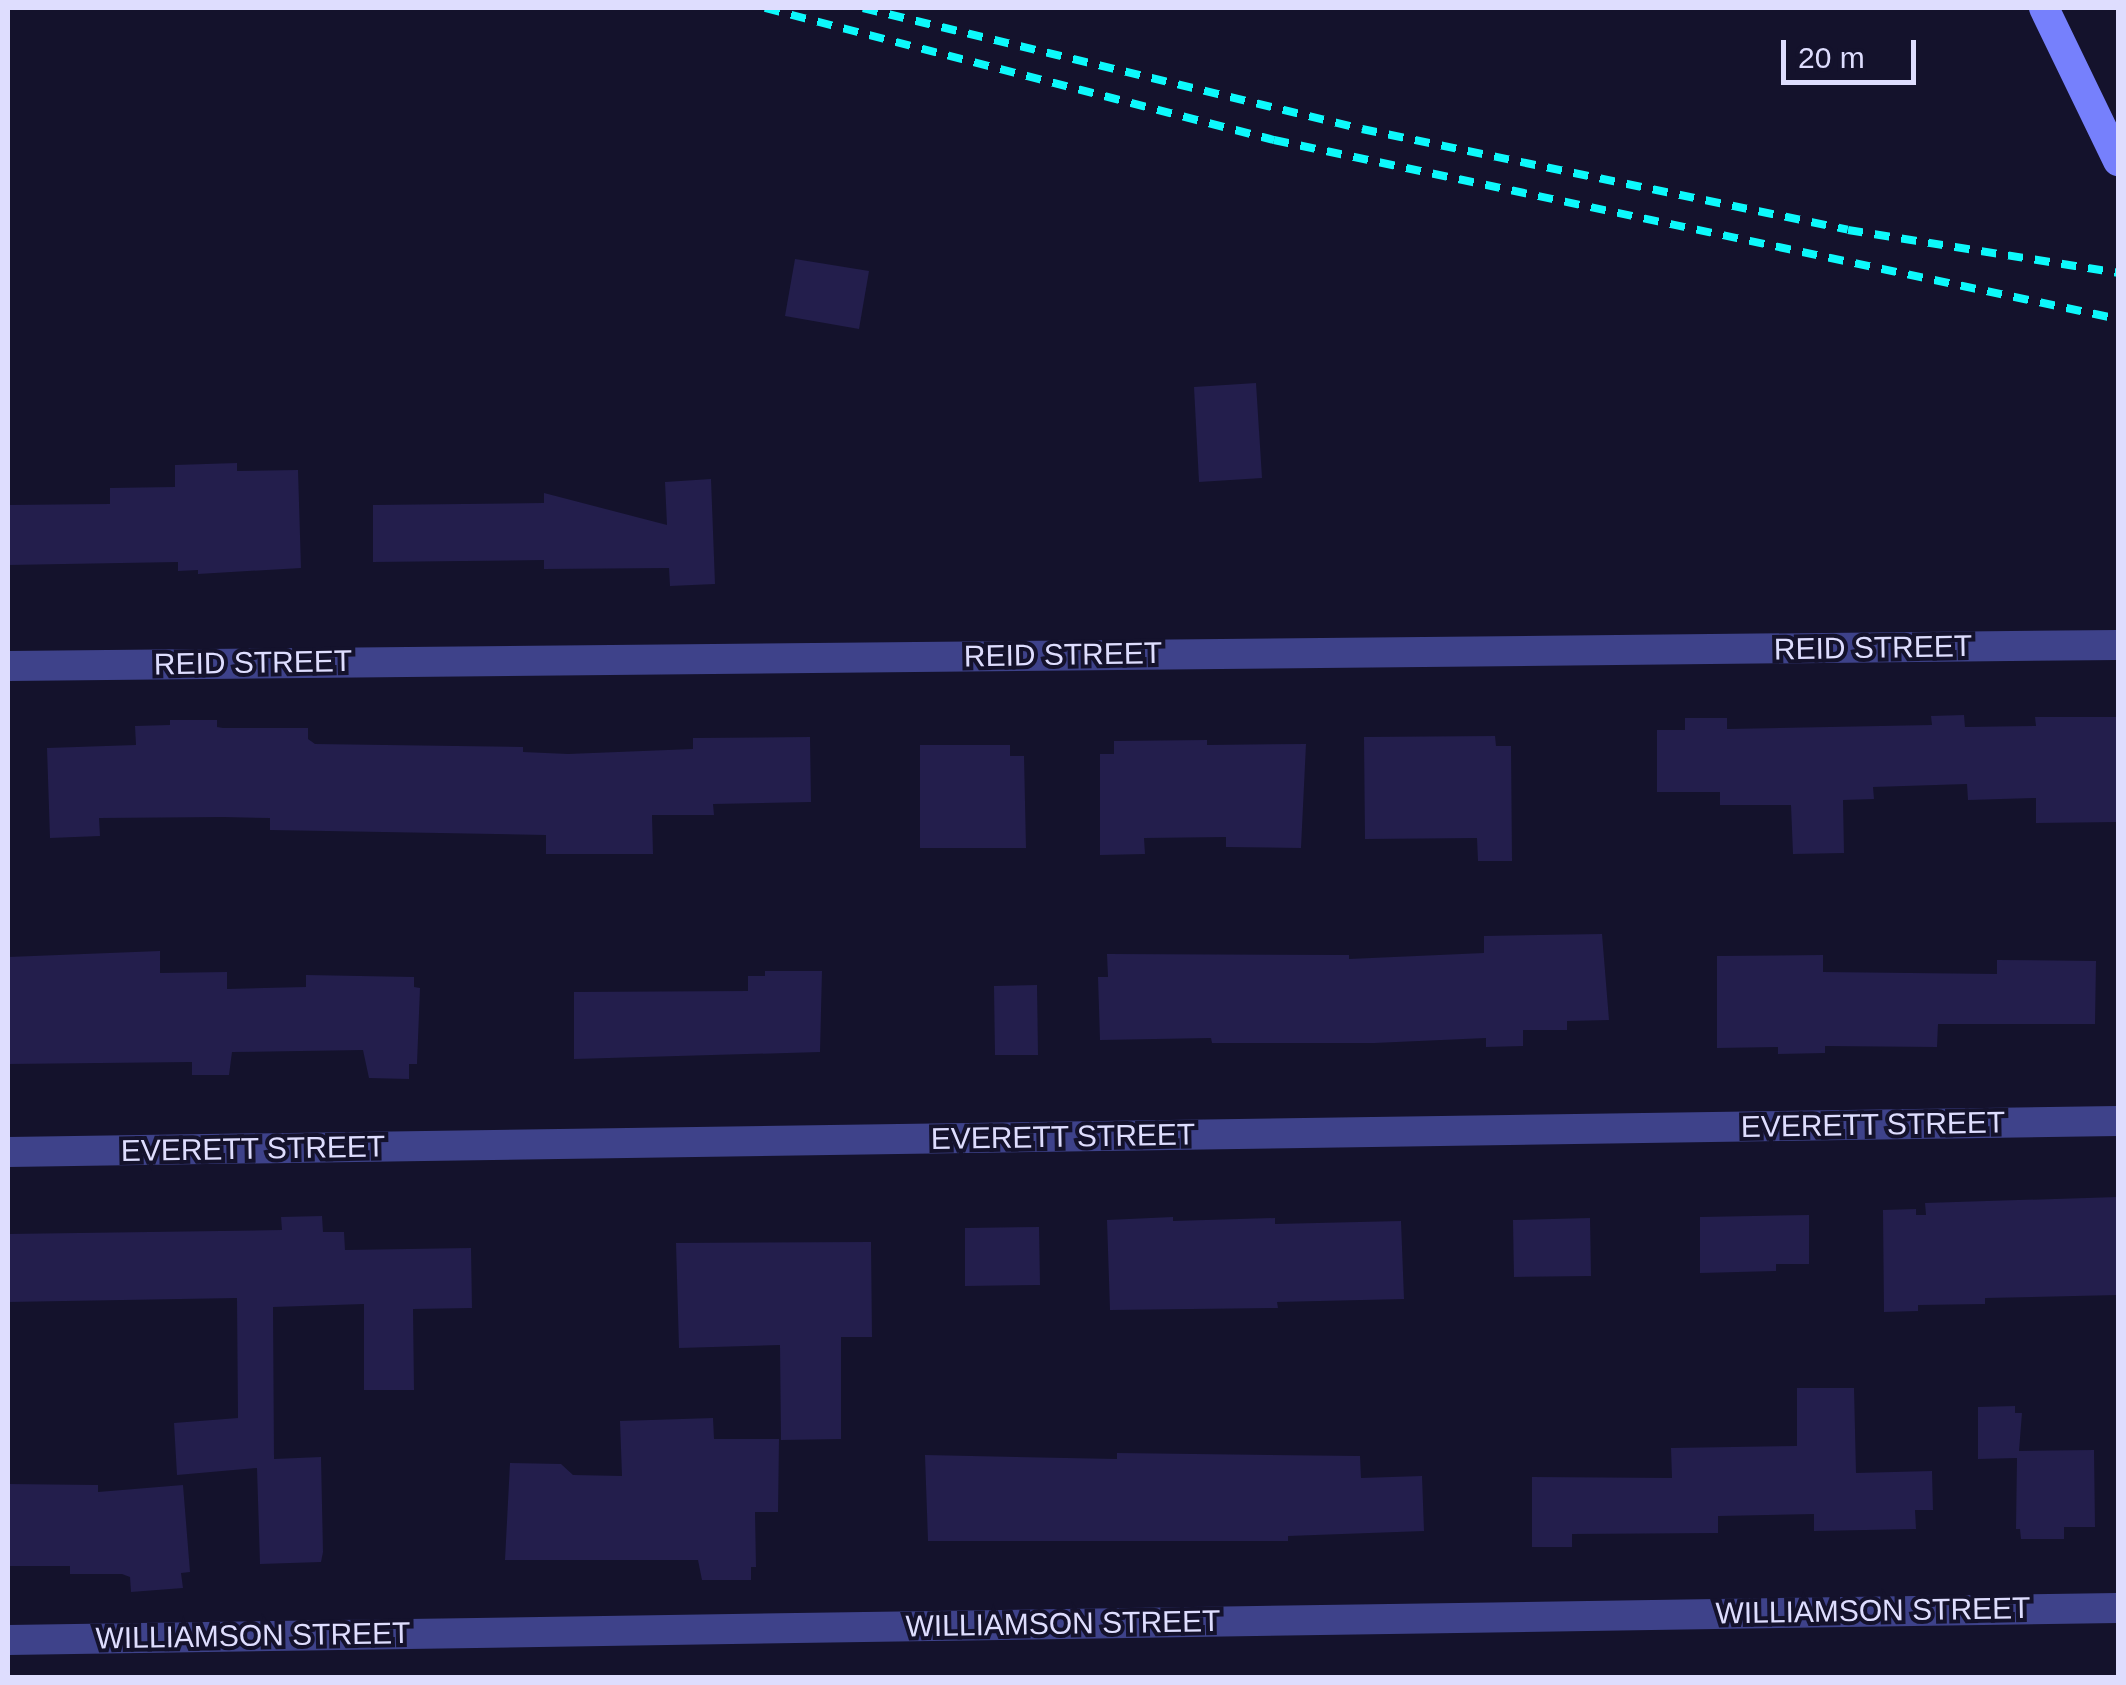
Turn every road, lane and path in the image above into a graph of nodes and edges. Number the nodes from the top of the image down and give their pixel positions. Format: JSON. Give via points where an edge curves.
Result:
{"nodes":[{"id":1,"x":2044,"y":8,"type":"edge"},
{"id":2,"x":2118,"y":161,"type":"edge"},
{"id":3,"x":2118,"y":645,"type":"edge"},
{"id":4,"x":8,"y":666,"type":"edge"},
{"id":5,"x":2118,"y":1121,"type":"edge"},
{"id":6,"x":8,"y":1152,"type":"edge"},
{"id":7,"x":2118,"y":1608,"type":"edge"},
{"id":8,"x":8,"y":1640,"type":"edge"}],
"edges":[{"from":1,"to":2,"type":"main road"},
{"from":3,"to":4,"type":"street","name":"REID STREET"},
{"from":5,"to":6,"type":"street","name":"EVERETT STREET"},
{"from":7,"to":8,"type":"street","name":"WILLIAMSON STREET"}]}
